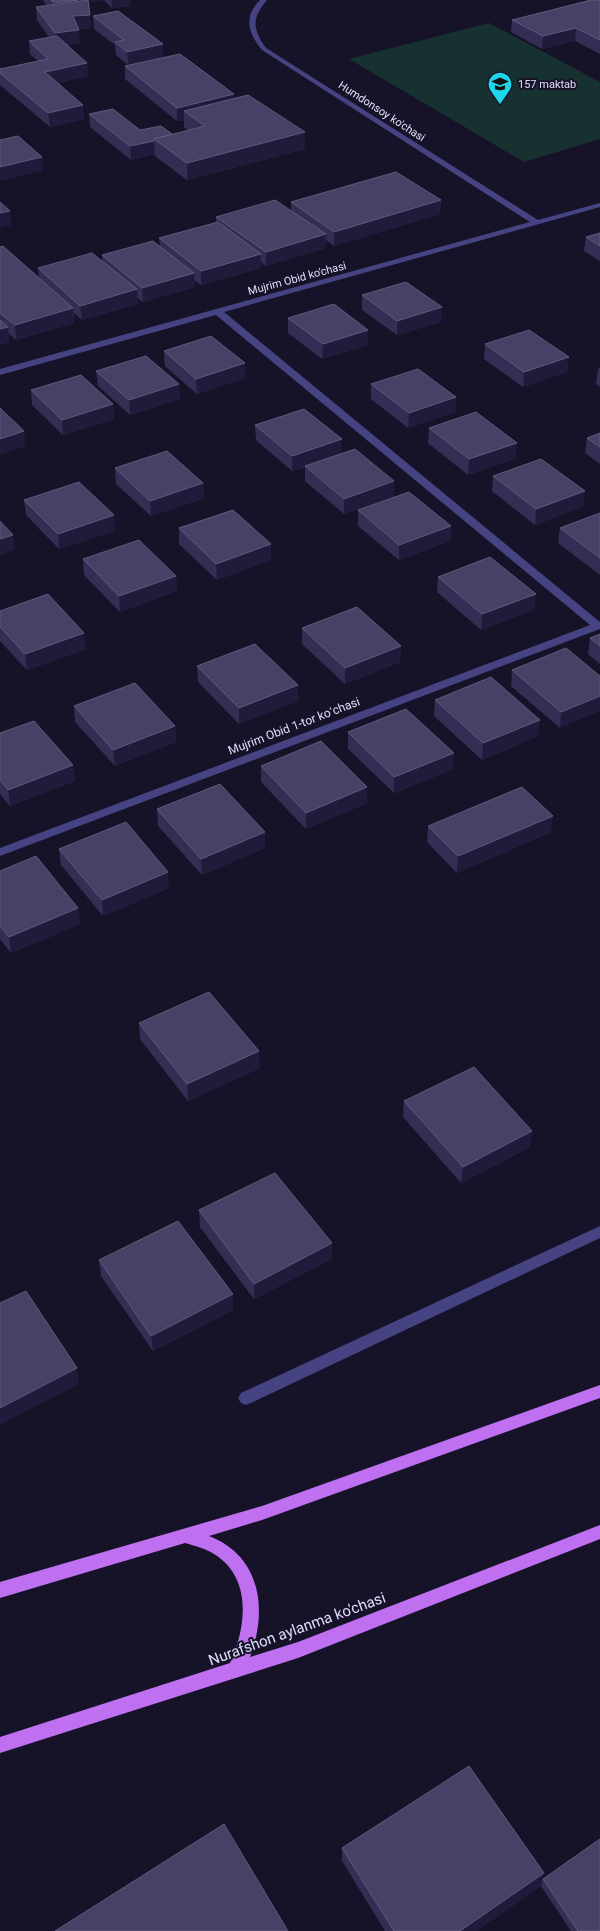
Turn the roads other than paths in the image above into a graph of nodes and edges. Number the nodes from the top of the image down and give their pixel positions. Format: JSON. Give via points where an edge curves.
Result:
{"nodes":[{"id":1,"x":264,"y":0,"type":"edge"},
{"id":2,"x":600,"y":205,"type":"edge"},
{"id":3,"x":537,"y":223,"type":"junction"},
{"id":4,"x":218,"y":312,"type":"junction"},
{"id":5,"x":0,"y":372,"type":"edge"},
{"id":6,"x":599,"y":625,"type":"edge"},
{"id":7,"x":0,"y":852,"type":"edge"},
{"id":8,"x":600,"y":1232,"type":"edge"},
{"id":9,"x":600,"y":1391,"type":"edge"},
{"id":10,"x":246,"y":1398,"type":"dead end"},
{"id":11,"x":600,"y":1532,"type":"edge"},
{"id":12,"x":186,"y":1536,"type":"junction"},
{"id":13,"x":0,"y":1590,"type":"edge"},
{"id":14,"x":236,"y":1670,"type":"junction"},
{"id":15,"x":0,"y":1745,"type":"edge"}],
"edges":[{"from":1,"to":3,"type":"street","name":"Humdonsoy ko'chasi","via":[[255,7],[252,18],[256,39],[264,49]]},
{"from":2,"to":3,"type":"street","name":"Mujrim Obid ko'chasi"},
{"from":3,"to":4,"type":"street","name":"Mujrim Obid ko'chasi"},
{"from":4,"to":5,"type":"street","name":"Mujrim Obid ko'chasi"},
{"from":4,"to":6,"type":"street","name":"Mujrim Obid 1-tor koʻchasi"},
{"from":6,"to":7,"type":"street","name":"Mujrim Obid 1-tor koʻchasi"},
{"from":8,"to":10,"type":"street"},
{"from":9,"to":12,"type":"main road"},
{"from":11,"to":14,"type":"main road","name":"Nurafshon aylanma ko'chasi","via":[[298,1650]]},
{"from":12,"to":13,"type":"main road"},
{"from":12,"to":14,"type":"main road","via":[[207,1542],[227,1554],[241,1570],[250,1588],[251,1629],[246,1650]]},
{"from":14,"to":15,"type":"main road","name":"Nurafshon aylanma ko'chasi"}]}
